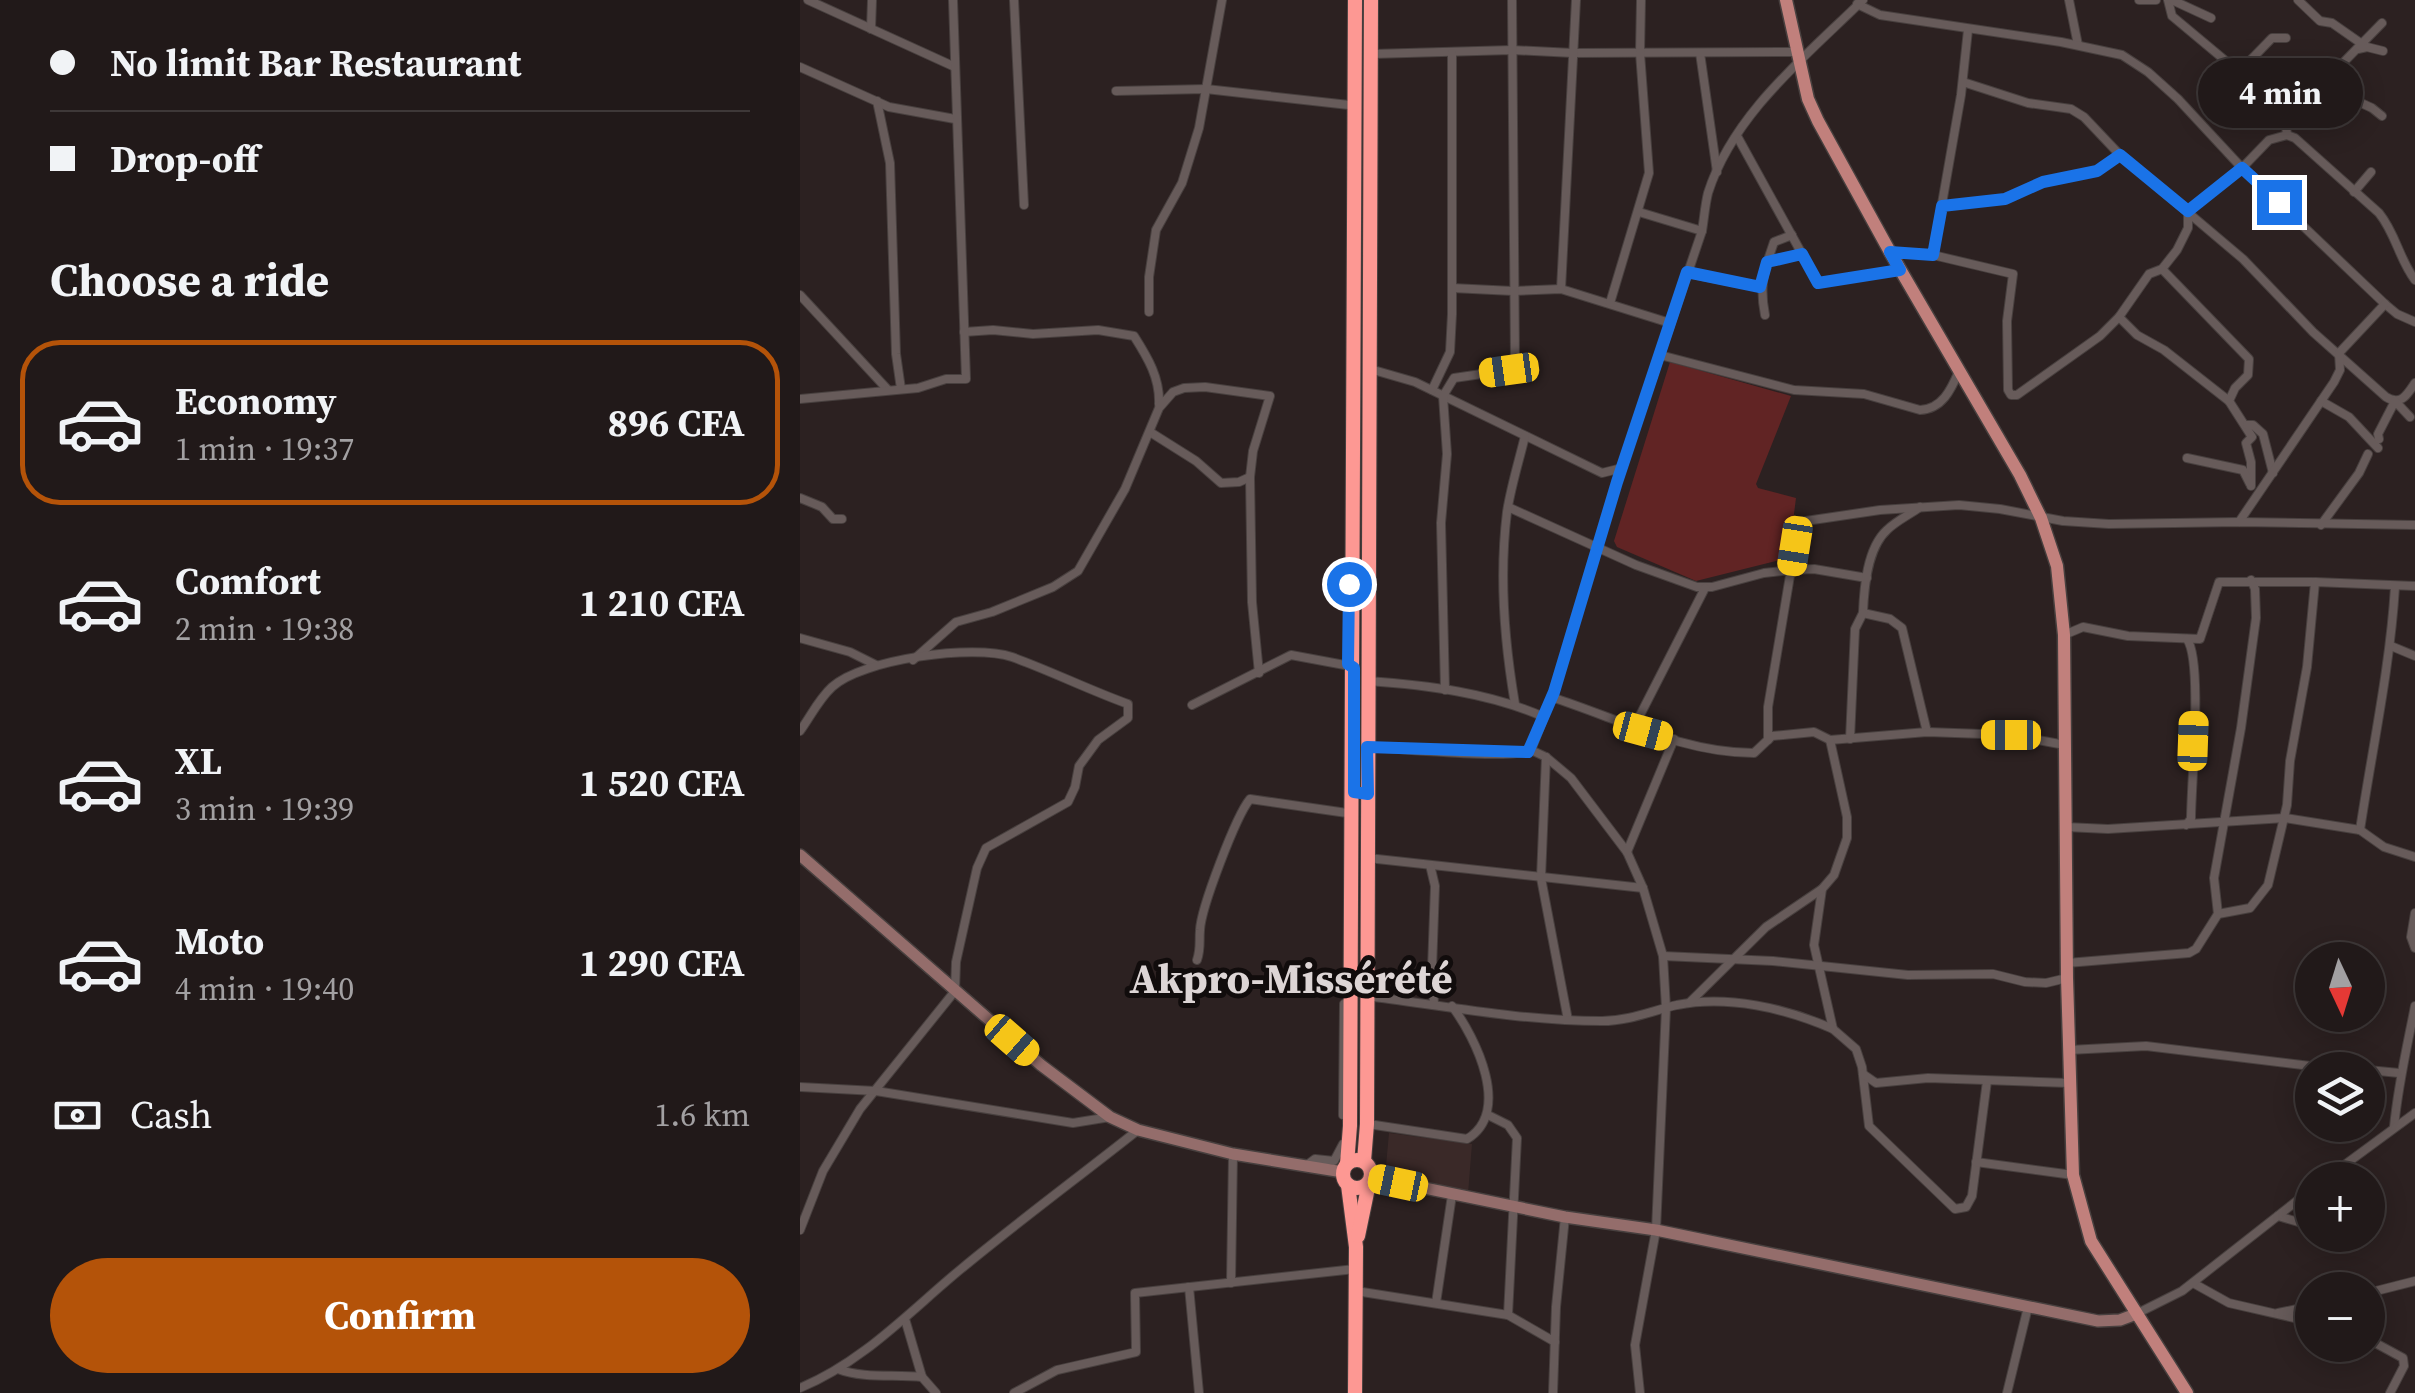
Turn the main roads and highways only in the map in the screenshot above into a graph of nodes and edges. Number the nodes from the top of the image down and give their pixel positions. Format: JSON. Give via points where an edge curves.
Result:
{"nodes":[{"id":1,"x":1352,"y":0,"type":"edge"},
{"id":2,"x":1370,"y":0,"type":"edge"},
{"id":3,"x":1786,"y":0,"type":"edge"},
{"id":4,"x":1360,"y":793,"type":"junction"},
{"id":5,"x":800,"y":855,"type":"edge"},
{"id":6,"x":1364,"y":1161,"type":"junction"},
{"id":7,"x":1346,"y":1174,"type":"junction"},
{"id":8,"x":1370,"y":1180,"type":"junction"},
{"id":9,"x":1356,"y":1247,"type":"junction"},
{"id":10,"x":2136,"y":1314,"type":"junction"},
{"id":11,"x":1355,"y":1393,"type":"edge"},
{"id":12,"x":2187,"y":1393,"type":"edge"}],
"edges":[{"from":1,"to":4,"type":"highway","via":[[1351,666]]},
{"from":2,"to":4,"type":"highway","via":[[1367,747]]},
{"from":3,"to":10,"type":"main road","via":[[1818,120],[2042,518],[2058,566],[2073,1174],[2091,1241]]},
{"from":4,"to":6,"type":"highway","via":[[1368,858]]},
{"from":4,"to":7,"type":"highway"},
{"from":5,"to":7,"type":"main road","via":[[1110,1117],[1232,1154]]},
{"from":6,"to":7,"type":"highway","via":[[1352,1160]]},
{"from":6,"to":8,"type":"highway"},
{"from":7,"to":8,"type":"highway","via":[[1359,1188]]},
{"from":7,"to":9,"type":"highway"},
{"from":8,"to":9,"type":"highway"},
{"from":8,"to":10,"type":"main road","via":[[1656,1230],[2098,1321]]},
{"from":9,"to":11,"type":"highway"},
{"from":10,"to":12,"type":"main road"}]}
